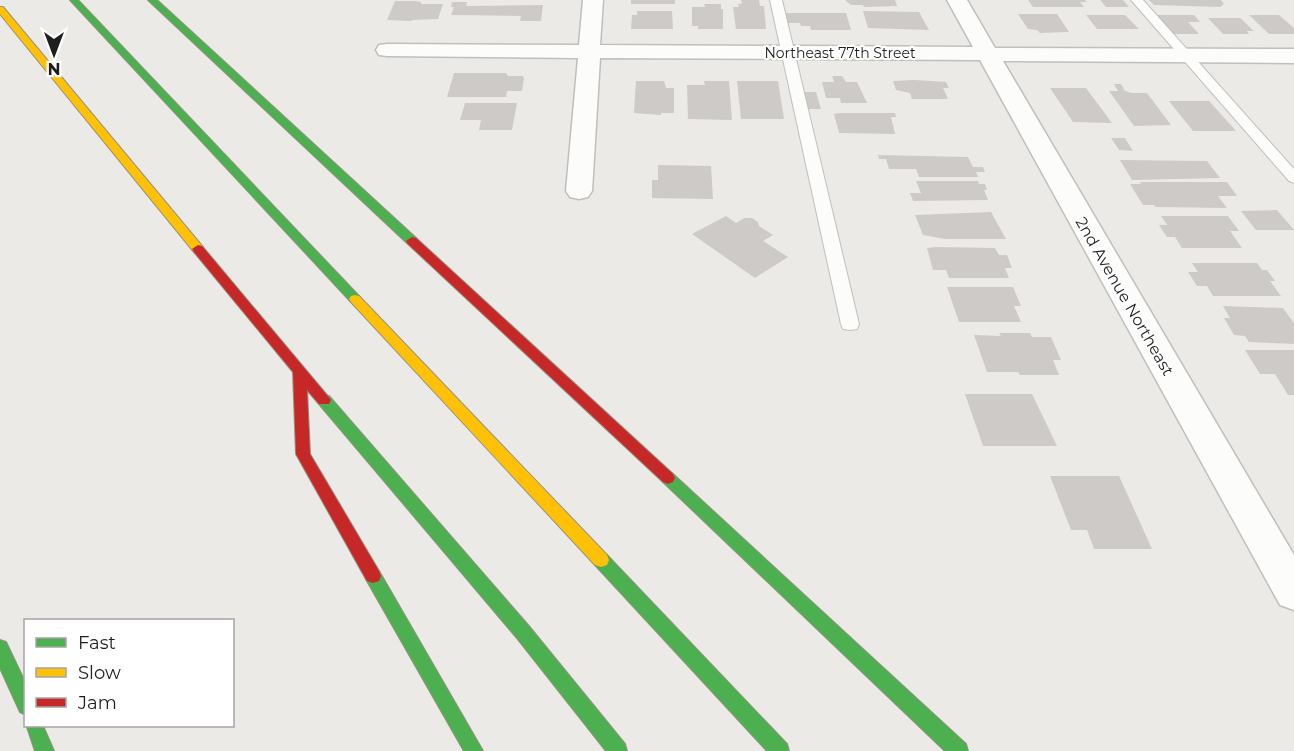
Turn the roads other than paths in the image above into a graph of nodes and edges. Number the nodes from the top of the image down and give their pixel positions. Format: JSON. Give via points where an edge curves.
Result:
{"nodes":[{"id":1,"x":74,"y":0,"type":"edge"},
{"id":2,"x":152,"y":0,"type":"edge"},
{"id":3,"x":593,"y":0,"type":"edge"},
{"id":4,"x":776,"y":0,"type":"edge"},
{"id":5,"x":957,"y":0,"type":"edge"},
{"id":6,"x":1137,"y":0,"type":"edge"},
{"id":7,"x":0,"y":9,"type":"edge"},
{"id":8,"x":387,"y":50,"type":"dead end"},
{"id":9,"x":589,"y":52,"type":"junction"},
{"id":10,"x":789,"y":53,"type":"junction"},
{"id":11,"x":986,"y":53,"type":"junction"},
{"id":12,"x":1185,"y":55,"type":"junction"},
{"id":13,"x":1294,"y":56,"type":"edge"},
{"id":14,"x":1294,"y":178,"type":"edge"},
{"id":15,"x":579,"y":191,"type":"dead end"},
{"id":16,"x":850,"y":324,"type":"dead end"},
{"id":17,"x":300,"y":372,"type":"junction"},
{"id":18,"x":774,"y":576,"type":"junction"},
{"id":19,"x":1294,"y":592,"type":"edge"},
{"id":20,"x":0,"y":648,"type":"edge"},
{"id":21,"x":24,"y":702,"type":"edge"},
{"id":22,"x":34,"y":727,"type":"edge"},
{"id":23,"x":956,"y":728,"type":"dead end"},
{"id":24,"x":45,"y":751,"type":"edge"},
{"id":25,"x":474,"y":751,"type":"edge"},
{"id":26,"x":618,"y":751,"type":"edge"},
{"id":27,"x":780,"y":751,"type":"edge"},
{"id":28,"x":959,"y":751,"type":"edge"}],
"edges":[{"from":1,"to":27,"type":"main road"},
{"from":2,"to":18,"type":"main road"},
{"from":3,"to":9,"type":"street"},
{"from":4,"to":10,"type":"lane"},
{"from":5,"to":11,"type":"street","name":"2nd Avenue Northeast"},
{"from":6,"to":12,"type":"lane"},
{"from":7,"to":17,"type":"main road"},
{"from":8,"to":9,"type":"street","name":"Northeast 77th Street"},
{"from":9,"to":10,"type":"street","name":"Northeast 77th Street"},
{"from":9,"to":15,"type":"street"},
{"from":10,"to":11,"type":"street","name":"Northeast 77th Street"},
{"from":10,"to":16,"type":"lane"},
{"from":11,"to":12,"type":"street","name":"Northeast 77th Street"},
{"from":11,"to":19,"type":"street","name":"2nd Avenue Northeast"},
{"from":12,"to":13,"type":"street","name":"Northeast 77th Street"},
{"from":12,"to":14,"type":"lane"},
{"from":17,"to":25,"type":"main road","via":[[303,454]]},
{"from":17,"to":26,"type":"main road","via":[[522,631]]},
{"from":18,"to":23,"type":"main road"},
{"from":18,"to":28,"type":"main road"},
{"from":20,"to":21,"type":"main road"},
{"from":22,"to":24,"type":"main road"}]}
